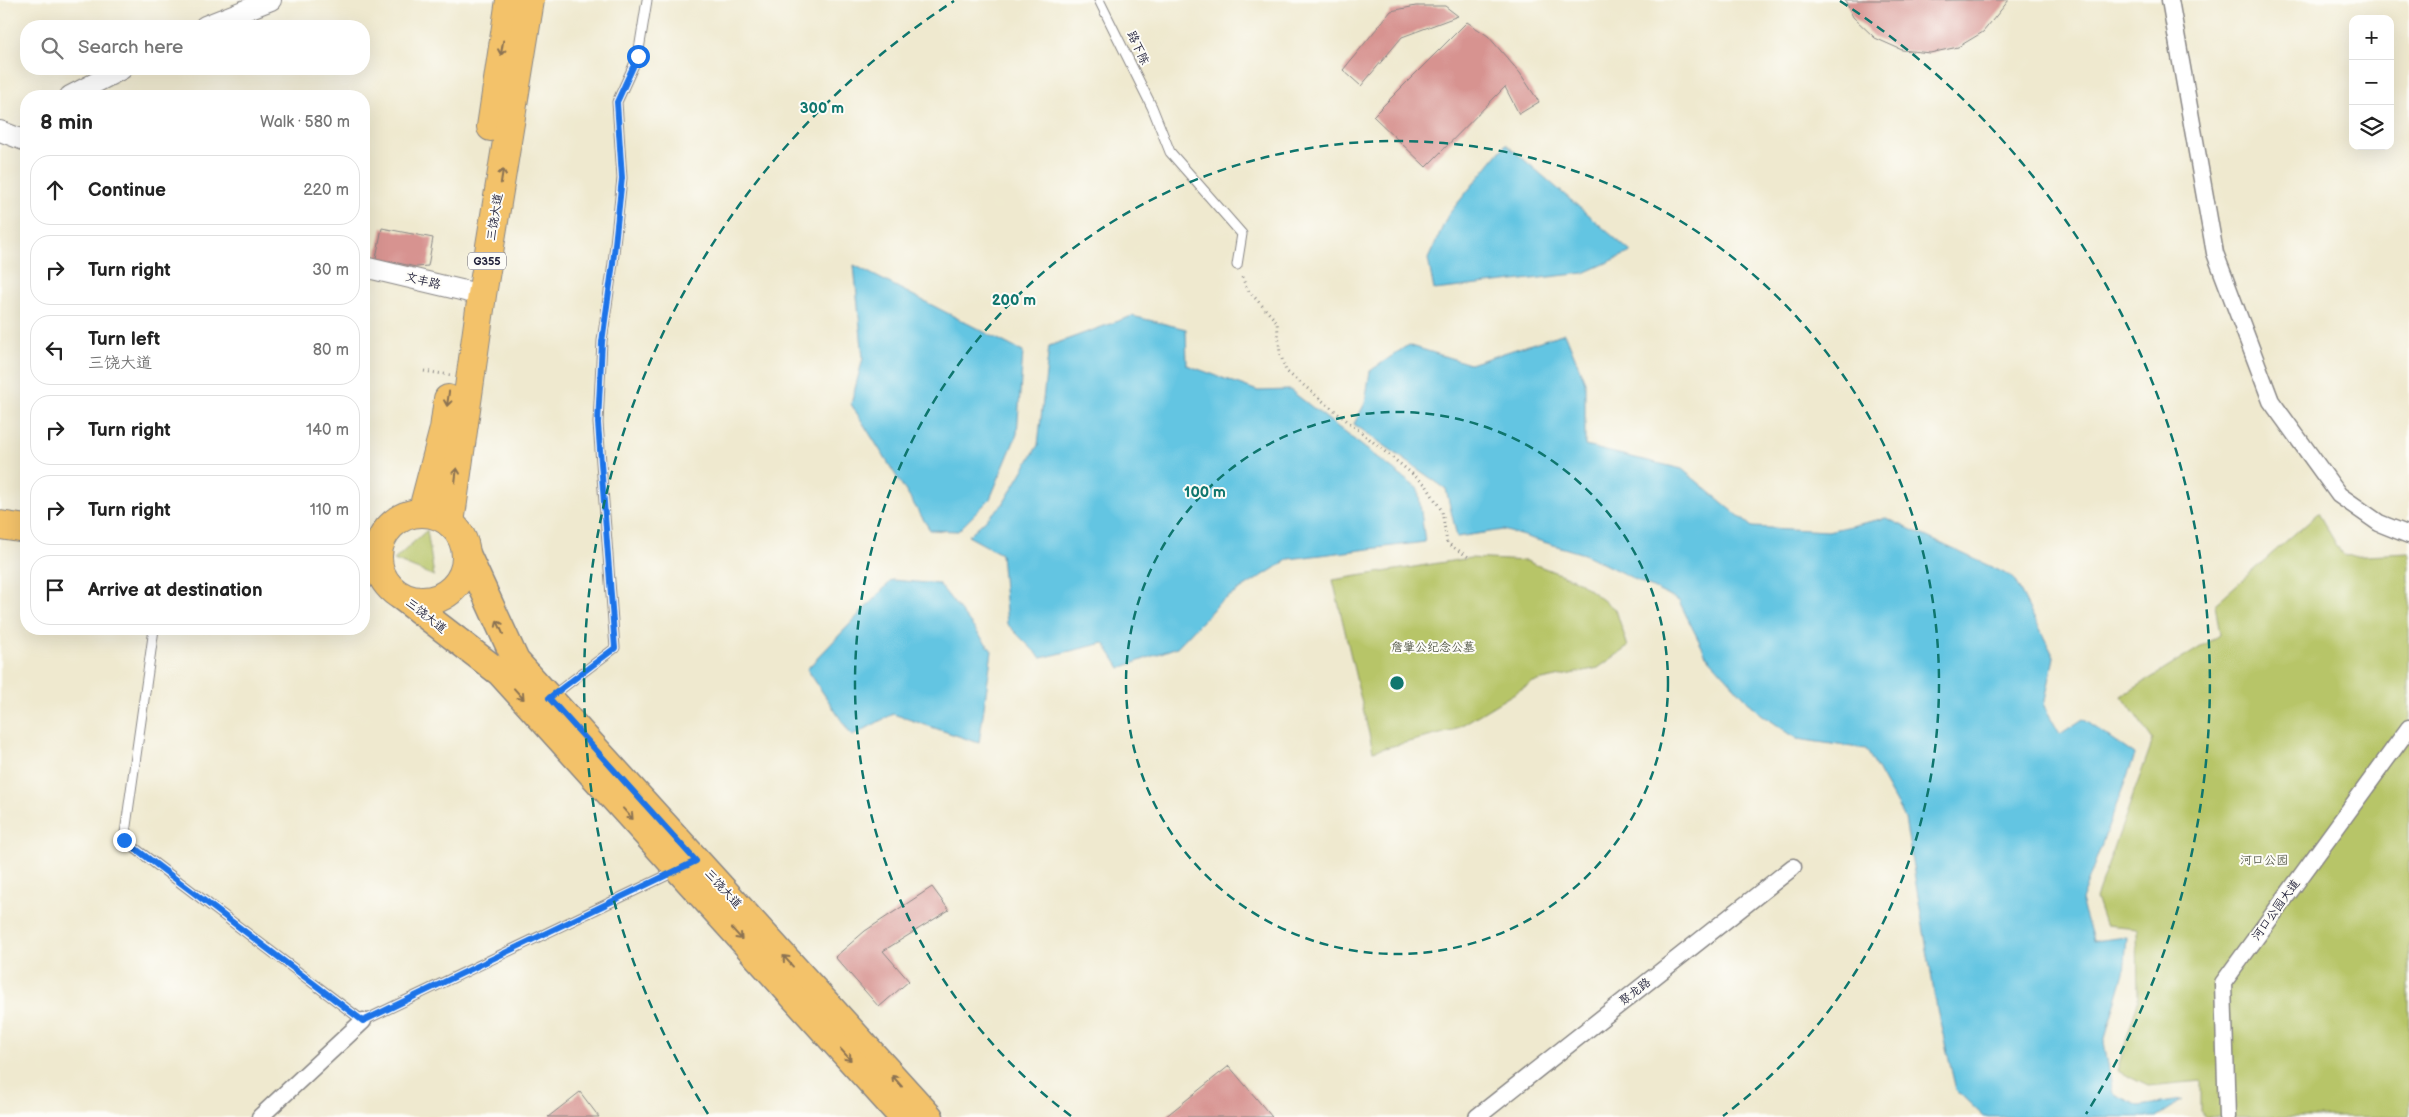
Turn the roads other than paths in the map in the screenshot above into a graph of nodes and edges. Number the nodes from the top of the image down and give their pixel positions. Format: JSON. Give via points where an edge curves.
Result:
{"nodes":[{"id":1,"x":271,"y":0,"type":"edge"},
{"id":2,"x":510,"y":0,"type":"edge"},
{"id":3,"x":530,"y":0,"type":"edge"},
{"id":4,"x":647,"y":0,"type":"edge"},
{"id":5,"x":1099,"y":0,"type":"edge"},
{"id":6,"x":2170,"y":0,"type":"edge"},
{"id":7,"x":220,"y":20,"type":"edge"},
{"id":8,"x":110,"y":75,"type":"edge"},
{"id":9,"x":82,"y":90,"type":"edge"},
{"id":10,"x":0,"y":131,"type":"edge"},
{"id":11,"x":20,"y":137,"type":"edge"},
{"id":12,"x":1237,"y":265,"type":"road end"},
{"id":13,"x":370,"y":268,"type":"edge"},
{"id":14,"x":473,"y":293,"type":"junction"},
{"id":15,"x":453,"y":431,"type":"junction"},
{"id":16,"x":422,"y":513,"type":"junction"},
{"id":17,"x":0,"y":514,"type":"edge"},
{"id":18,"x":20,"y":516,"type":"edge"},
{"id":19,"x":450,"y":523,"type":"junction"},
{"id":20,"x":0,"y":525,"type":"edge"},
{"id":21,"x":20,"y":528,"type":"edge"},
{"id":22,"x":2409,"y":535,"type":"edge"},
{"id":23,"x":372,"y":545,"type":"edge"},
{"id":24,"x":466,"y":552,"type":"junction"},
{"id":25,"x":370,"y":588,"type":"edge"},
{"id":26,"x":400,"y":596,"type":"junction"},
{"id":27,"x":153,"y":635,"type":"edge"},
{"id":28,"x":508,"y":667,"type":"junction"},
{"id":29,"x":549,"y":698,"type":"junction"},
{"id":30,"x":2409,"y":728,"type":"edge"},
{"id":31,"x":687,"y":865,"type":"junction"},
{"id":32,"x":1793,"y":867,"type":"dead end"},
{"id":33,"x":363,"y":1021,"type":"junction"},
{"id":34,"x":260,"y":1117,"type":"edge"},
{"id":35,"x":902,"y":1117,"type":"edge"},
{"id":36,"x":930,"y":1117,"type":"edge"},
{"id":37,"x":1477,"y":1117,"type":"edge"},
{"id":38,"x":2227,"y":1117,"type":"edge"}],
"edges":[{"from":1,"to":7,"type":"street"},
{"from":2,"to":14,"type":"highway","name":"三饶大道","number":"G355","one_way":true,"via":[[474,236]]},
{"from":14,"to":3,"type":"highway","name":"三饶大道","number":"G355","one_way":true},
{"from":4,"to":29,"type":"lane","via":[[638,56],[617,102],[622,178],[602,351],[598,423],[615,648]]},
{"from":5,"to":12,"type":"lane","name":"路下陈","via":[[1152,107],[1170,152],[1242,234]]},
{"from":6,"to":22,"type":"street","via":[[2215,253],[2271,401],[2339,495],[2380,523]]},
{"from":8,"to":9,"type":"street"},
{"from":10,"to":11,"type":"street"},
{"from":13,"to":14,"type":"street","name":"文丰路"},
{"from":14,"to":15,"type":"highway","name":"三饶大道","number":"G355"},
{"from":15,"to":16,"type":"highway","name":"三饶大道","number":"G355"},
{"from":19,"to":15,"type":"highway","name":"三饶大道","number":"G355","one_way":true},
{"from":16,"to":19,"type":"highway"},
{"from":16,"to":23,"type":"highway","via":[[409,514],[397,520]]},
{"from":17,"to":18,"type":"highway"},
{"from":19,"to":24,"type":"highway","via":[[463,540]]},
{"from":20,"to":21,"type":"highway"},
{"from":23,"to":26,"type":"highway","via":[[380,574]]},
{"from":24,"to":26,"type":"highway","via":[[466,566],[452,590],[427,601],[413,601]]},
{"from":28,"to":24,"type":"main road","name":"三饶大道","one_way":true},
{"from":25,"to":26,"type":"highway"},
{"from":26,"to":28,"type":"main road","name":"三饶大道"},
{"from":27,"to":33,"type":"lane","via":[[124,840]]},
{"from":28,"to":29,"type":"main road","name":"三饶大道"},
{"from":28,"to":31,"type":"main road","name":"三饶大道","one_way":true},
{"from":29,"to":31,"type":"main road","name":"三饶大道"},
{"from":30,"to":38,"type":"street","name":"河口公园大道","via":[[2223,983]]},
{"from":31,"to":33,"type":"lane"},
{"from":31,"to":35,"type":"main road","name":"三饶大道","one_way":true},
{"from":36,"to":31,"type":"main road","name":"三饶大道","one_way":true},
{"from":32,"to":37,"type":"street","name":"聚龙路"},
{"from":33,"to":34,"type":"street"}]}
